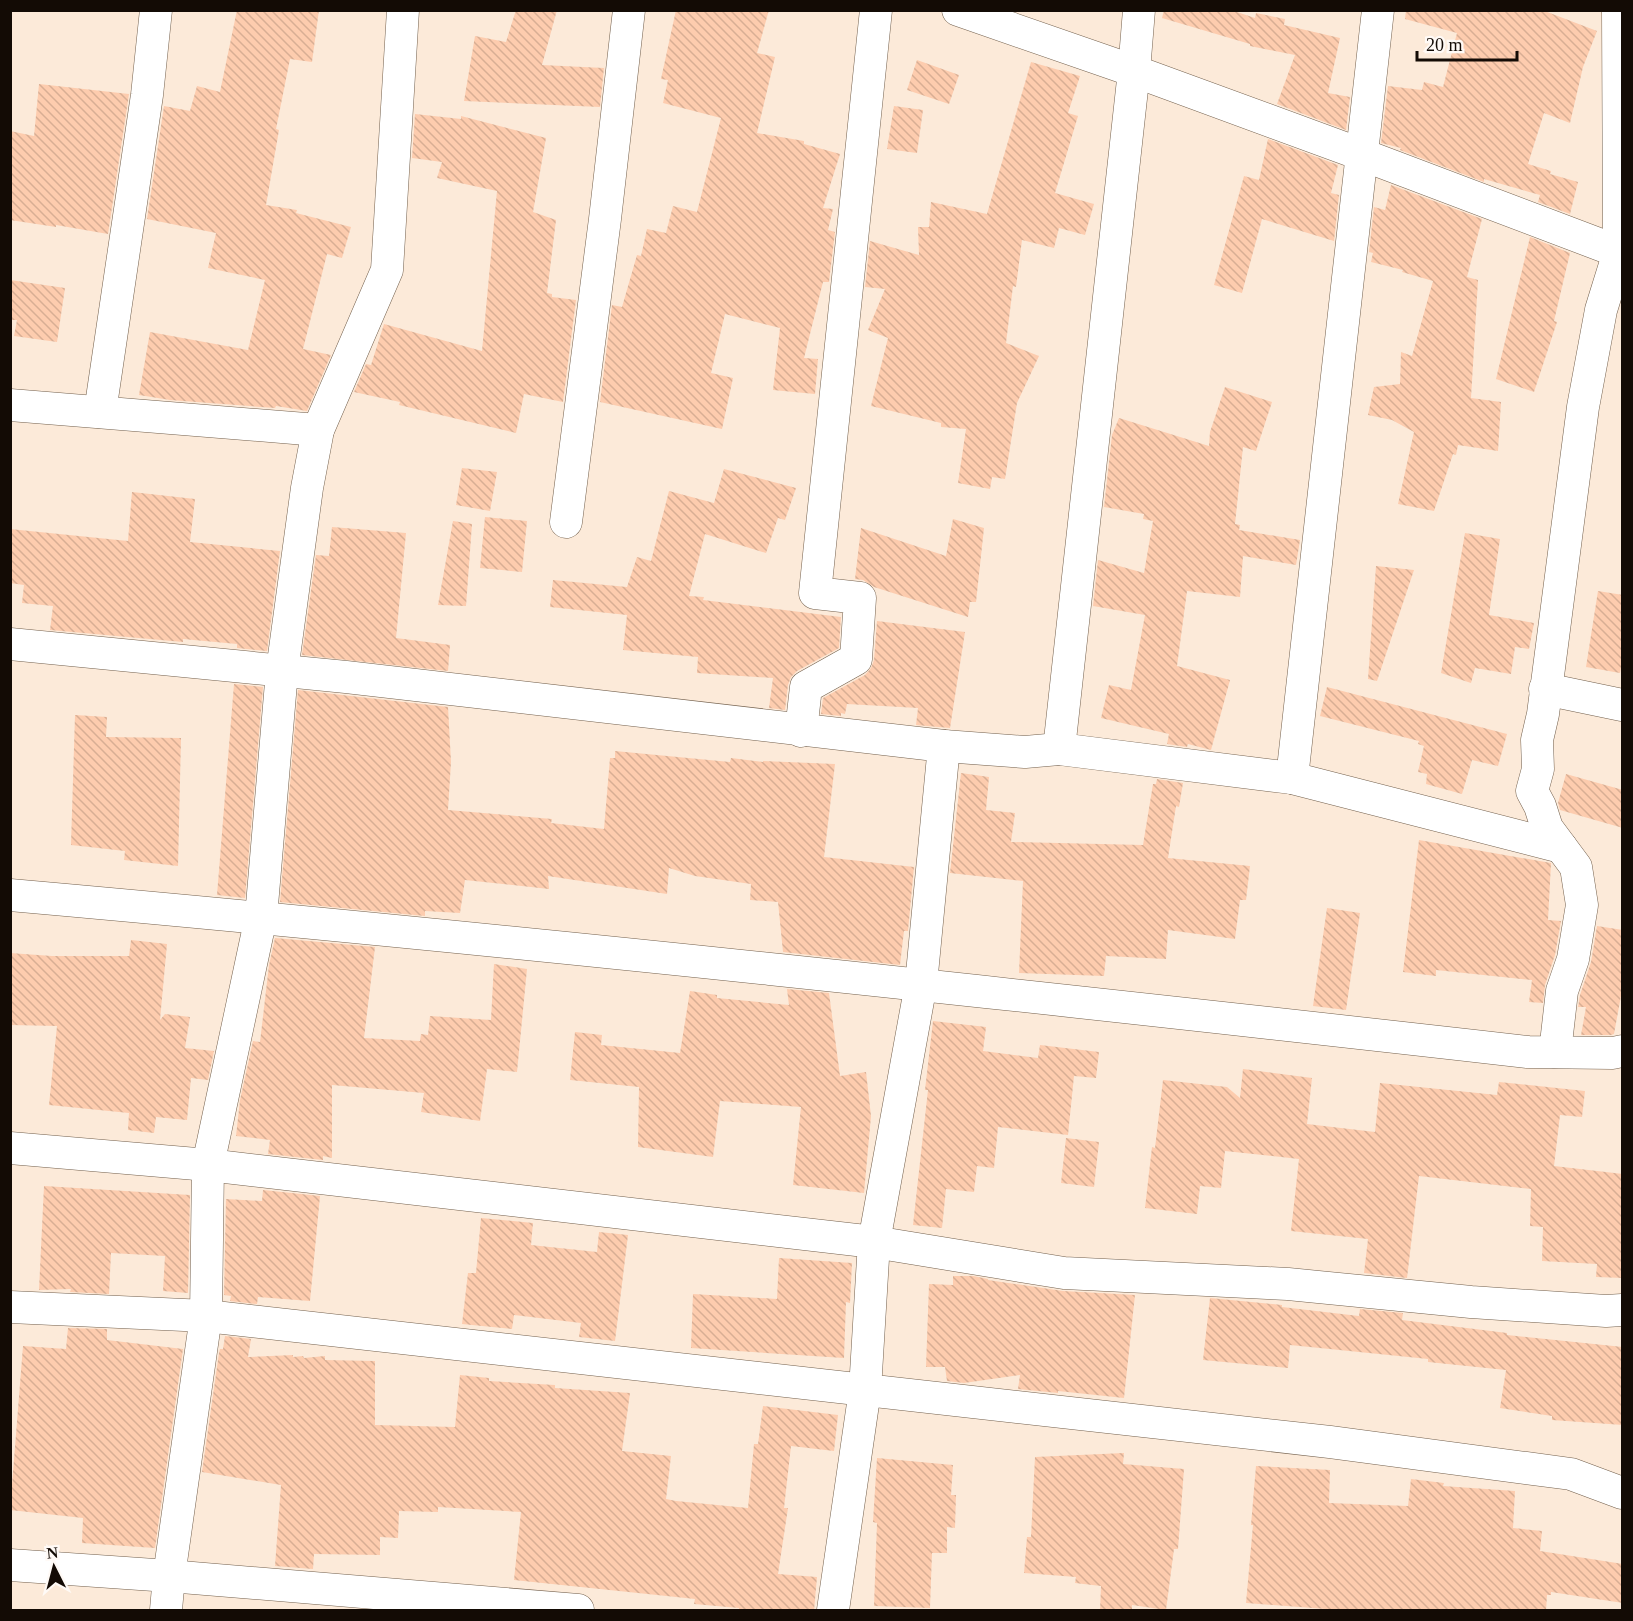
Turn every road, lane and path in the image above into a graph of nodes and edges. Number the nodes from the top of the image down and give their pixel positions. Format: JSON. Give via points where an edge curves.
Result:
{"nodes":[{"id":1,"x":156,"y":10,"type":"edge"},
{"id":2,"x":404,"y":10,"type":"edge"},
{"id":3,"x":629,"y":10,"type":"edge"},
{"id":4,"x":876,"y":10,"type":"edge"},
{"id":5,"x":958,"y":10,"type":"edge"},
{"id":6,"x":1139,"y":10,"type":"edge"},
{"id":7,"x":1378,"y":10,"type":"edge"},
{"id":8,"x":1618,"y":10,"type":"edge"},
{"id":9,"x":1134,"y":71,"type":"junction"},
{"id":10,"x":1364,"y":154,"type":"junction"},
{"id":11,"x":1621,"y":252,"type":"edge"},
{"id":12,"x":10,"y":405,"type":"edge"},
{"id":13,"x":100,"y":412,"type":"junction"},
{"id":14,"x":318,"y":430,"type":"junction"},
{"id":15,"x":566,"y":522,"type":"dead end"},
{"id":16,"x":10,"y":645,"type":"edge"},
{"id":17,"x":282,"y":671,"type":"junction"},
{"id":18,"x":1545,"y":688,"type":"junction"},
{"id":19,"x":1623,"y":705,"type":"edge"},
{"id":20,"x":801,"y":731,"type":"junction"},
{"id":21,"x":944,"y":746,"type":"junction"},
{"id":22,"x":1059,"y":749,"type":"junction"},
{"id":23,"x":1292,"y":778,"type":"junction"},
{"id":24,"x":1561,"y":847,"type":"junction"},
{"id":25,"x":10,"y":895,"type":"edge"},
{"id":26,"x":261,"y":917,"type":"junction"},
{"id":27,"x":921,"y":984,"type":"junction"},
{"id":28,"x":1623,"y":1051,"type":"edge"},
{"id":29,"x":1555,"y":1052,"type":"junction"},
{"id":30,"x":10,"y":1148,"type":"edge"},
{"id":31,"x":208,"y":1165,"type":"junction"},
{"id":32,"x":874,"y":1242,"type":"junction"},
{"id":33,"x":10,"y":1307,"type":"edge"},
{"id":34,"x":1623,"y":1310,"type":"edge"},
{"id":35,"x":206,"y":1317,"type":"junction"},
{"id":36,"x":865,"y":1390,"type":"junction"},
{"id":37,"x":1623,"y":1493,"type":"edge"},
{"id":38,"x":10,"y":1566,"type":"edge"},
{"id":39,"x":169,"y":1576,"type":"junction"},
{"id":40,"x":166,"y":1611,"type":"edge"},
{"id":41,"x":578,"y":1611,"type":"edge"},
{"id":42,"x":833,"y":1611,"type":"edge"}],
"edges":[{"from":1,"to":13,"type":"street"},
{"from":2,"to":14,"type":"street","via":[[387,270]]},
{"from":3,"to":15,"type":"street"},
{"from":4,"to":20,"type":"street","via":[[815,593],[860,598],[856,659],[806,687]]},
{"from":5,"to":9,"type":"street"},
{"from":6,"to":9,"type":"street"},
{"from":7,"to":10,"type":"street"},
{"from":8,"to":11,"type":"street"},
{"from":9,"to":10,"type":"street"},
{"from":9,"to":22,"type":"street"},
{"from":10,"to":11,"type":"street"},
{"from":10,"to":23,"type":"street"},
{"from":11,"to":18,"type":"street","via":[[1601,310],[1583,407]]},
{"from":12,"to":13,"type":"street"},
{"from":13,"to":14,"type":"street"},
{"from":14,"to":17,"type":"street"},
{"from":16,"to":17,"type":"street"},
{"from":17,"to":20,"type":"street"},
{"from":17,"to":26,"type":"street"},
{"from":18,"to":19,"type":"street"},
{"from":18,"to":24,"type":"street","via":[[1537,741],[1538,768],[1532,791],[1547,828]]},
{"from":20,"to":21,"type":"street"},
{"from":21,"to":22,"type":"street","via":[[1025,752]]},
{"from":21,"to":27,"type":"street"},
{"from":22,"to":23,"type":"street"},
{"from":23,"to":24,"type":"street"},
{"from":24,"to":29,"type":"street","via":[[1576,867],[1582,906],[1573,959],[1562,991]]},
{"from":25,"to":26,"type":"street"},
{"from":26,"to":27,"type":"street"},
{"from":26,"to":31,"type":"street"},
{"from":27,"to":29,"type":"street"},
{"from":27,"to":32,"type":"street"},
{"from":28,"to":29,"type":"street"},
{"from":30,"to":31,"type":"street"},
{"from":31,"to":32,"type":"street"},
{"from":31,"to":35,"type":"street"},
{"from":32,"to":34,"type":"street","via":[[1064,1273],[1288,1284],[1471,1302]]},
{"from":32,"to":36,"type":"street"},
{"from":33,"to":35,"type":"street"},
{"from":35,"to":36,"type":"street"},
{"from":35,"to":39,"type":"street"},
{"from":36,"to":37,"type":"street","via":[[1560,1472]]},
{"from":36,"to":42,"type":"street"},
{"from":38,"to":39,"type":"street"},
{"from":39,"to":40,"type":"street"},
{"from":39,"to":41,"type":"street"}]}
